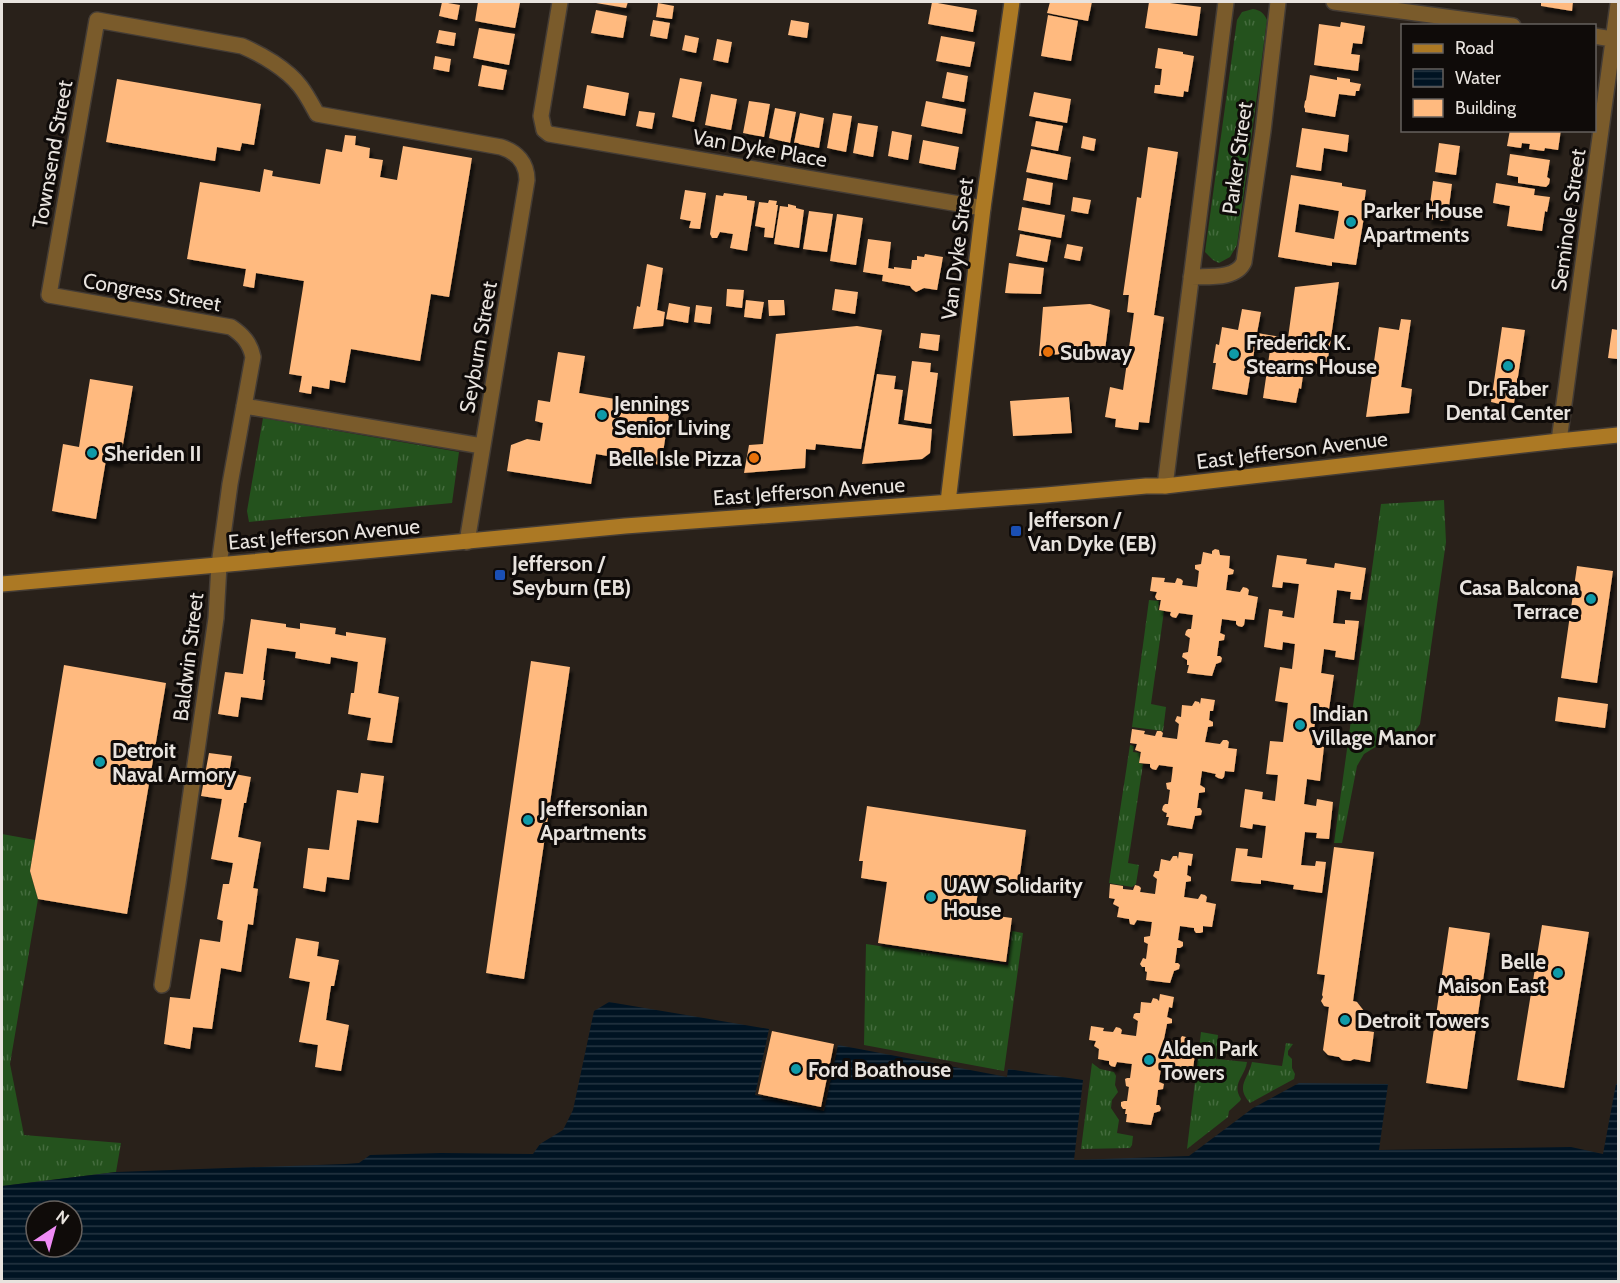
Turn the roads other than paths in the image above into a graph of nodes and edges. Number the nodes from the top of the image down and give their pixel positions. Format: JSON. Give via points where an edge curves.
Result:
{"nodes":[{"id":1,"x":560,"y":2,"type":"edge"},
{"id":2,"x":1012,"y":2,"type":"edge"},
{"id":3,"x":1226,"y":2,"type":"edge"},
{"id":4,"x":1278,"y":2,"type":"edge"},
{"id":5,"x":1334,"y":2,"type":"edge"},
{"id":6,"x":1618,"y":4,"type":"edge"},
{"id":7,"x":1498,"y":24,"type":"edge"},
{"id":8,"x":1596,"y":36,"type":"edge"},
{"id":9,"x":1616,"y":39,"type":"edge"},
{"id":10,"x":521,"y":160,"type":"joint"},
{"id":11,"x":983,"y":208,"type":"junction"},
{"id":12,"x":1191,"y":277,"type":"junction"},
{"id":13,"x":49,"y":295,"type":"joint"},
{"id":14,"x":244,"y":337,"type":"joint"},
{"id":15,"x":243,"y":406,"type":"junction"},
{"id":16,"x":1618,"y":435,"type":"edge"},
{"id":17,"x":1559,"y":441,"type":"junction"},
{"id":18,"x":482,"y":446,"type":"junction"},
{"id":19,"x":1165,"y":486,"type":"junction"},
{"id":20,"x":948,"y":502,"type":"junction"},
{"id":21,"x":467,"y":542,"type":"junction"},
{"id":22,"x":219,"y":565,"type":"junction"},
{"id":23,"x":2,"y":584,"type":"edge"},
{"id":24,"x":162,"y":985,"type":"dead end"}],
"edges":[{"from":1,"to":11,"type":"street","name":"Van Dyke Place","via":[[541,116],[549,134]]},
{"from":2,"to":11,"type":"main road","name":"Van Dyke Street"},
{"from":3,"to":12,"type":"street","name":"Parker Street"},
{"from":4,"to":12,"type":"street","name":"Parker Street","via":[[1244,262],[1242,267],[1226,274]]},
{"from":5,"to":7,"type":"street"},
{"from":6,"to":9,"type":"street","name":"Seminole Street"},
{"from":8,"to":9,"type":"street"},
{"from":9,"to":17,"type":"street","name":"Seminole Street"},
{"from":10,"to":13,"type":"street","name":"Townsend Street","via":[[501,147],[317,114],[299,84],[267,58],[242,46],[97,20]]},
{"from":10,"to":18,"type":"street","name":"Seyburn Street","via":[[527,180]]},
{"from":11,"to":20,"type":"main road","name":"Van Dyke Street"},
{"from":12,"to":19,"type":"street","name":"Parker Street"},
{"from":13,"to":14,"type":"street","name":"Congress Street","via":[[221,324]]},
{"from":14,"to":15,"type":"street","name":"Baldwin Street","via":[[253,357]]},
{"from":15,"to":18,"type":"street"},
{"from":15,"to":22,"type":"street","name":"Baldwin Street"},
{"from":16,"to":17,"type":"main road","name":"East Jefferson Avenue"},
{"from":17,"to":19,"type":"main road","name":"East Jefferson Avenue"},
{"from":18,"to":21,"type":"street","name":"Seyburn Street"},
{"from":19,"to":20,"type":"main road","name":"East Jefferson Avenue"},
{"from":20,"to":21,"type":"main road","name":"East Jefferson Avenue"},
{"from":21,"to":22,"type":"main road","name":"East Jefferson Avenue"},
{"from":22,"to":23,"type":"main road","name":"East Jefferson Avenue"},
{"from":22,"to":24,"type":"street","name":"Baldwin Street","via":[[216,618]]}]}
